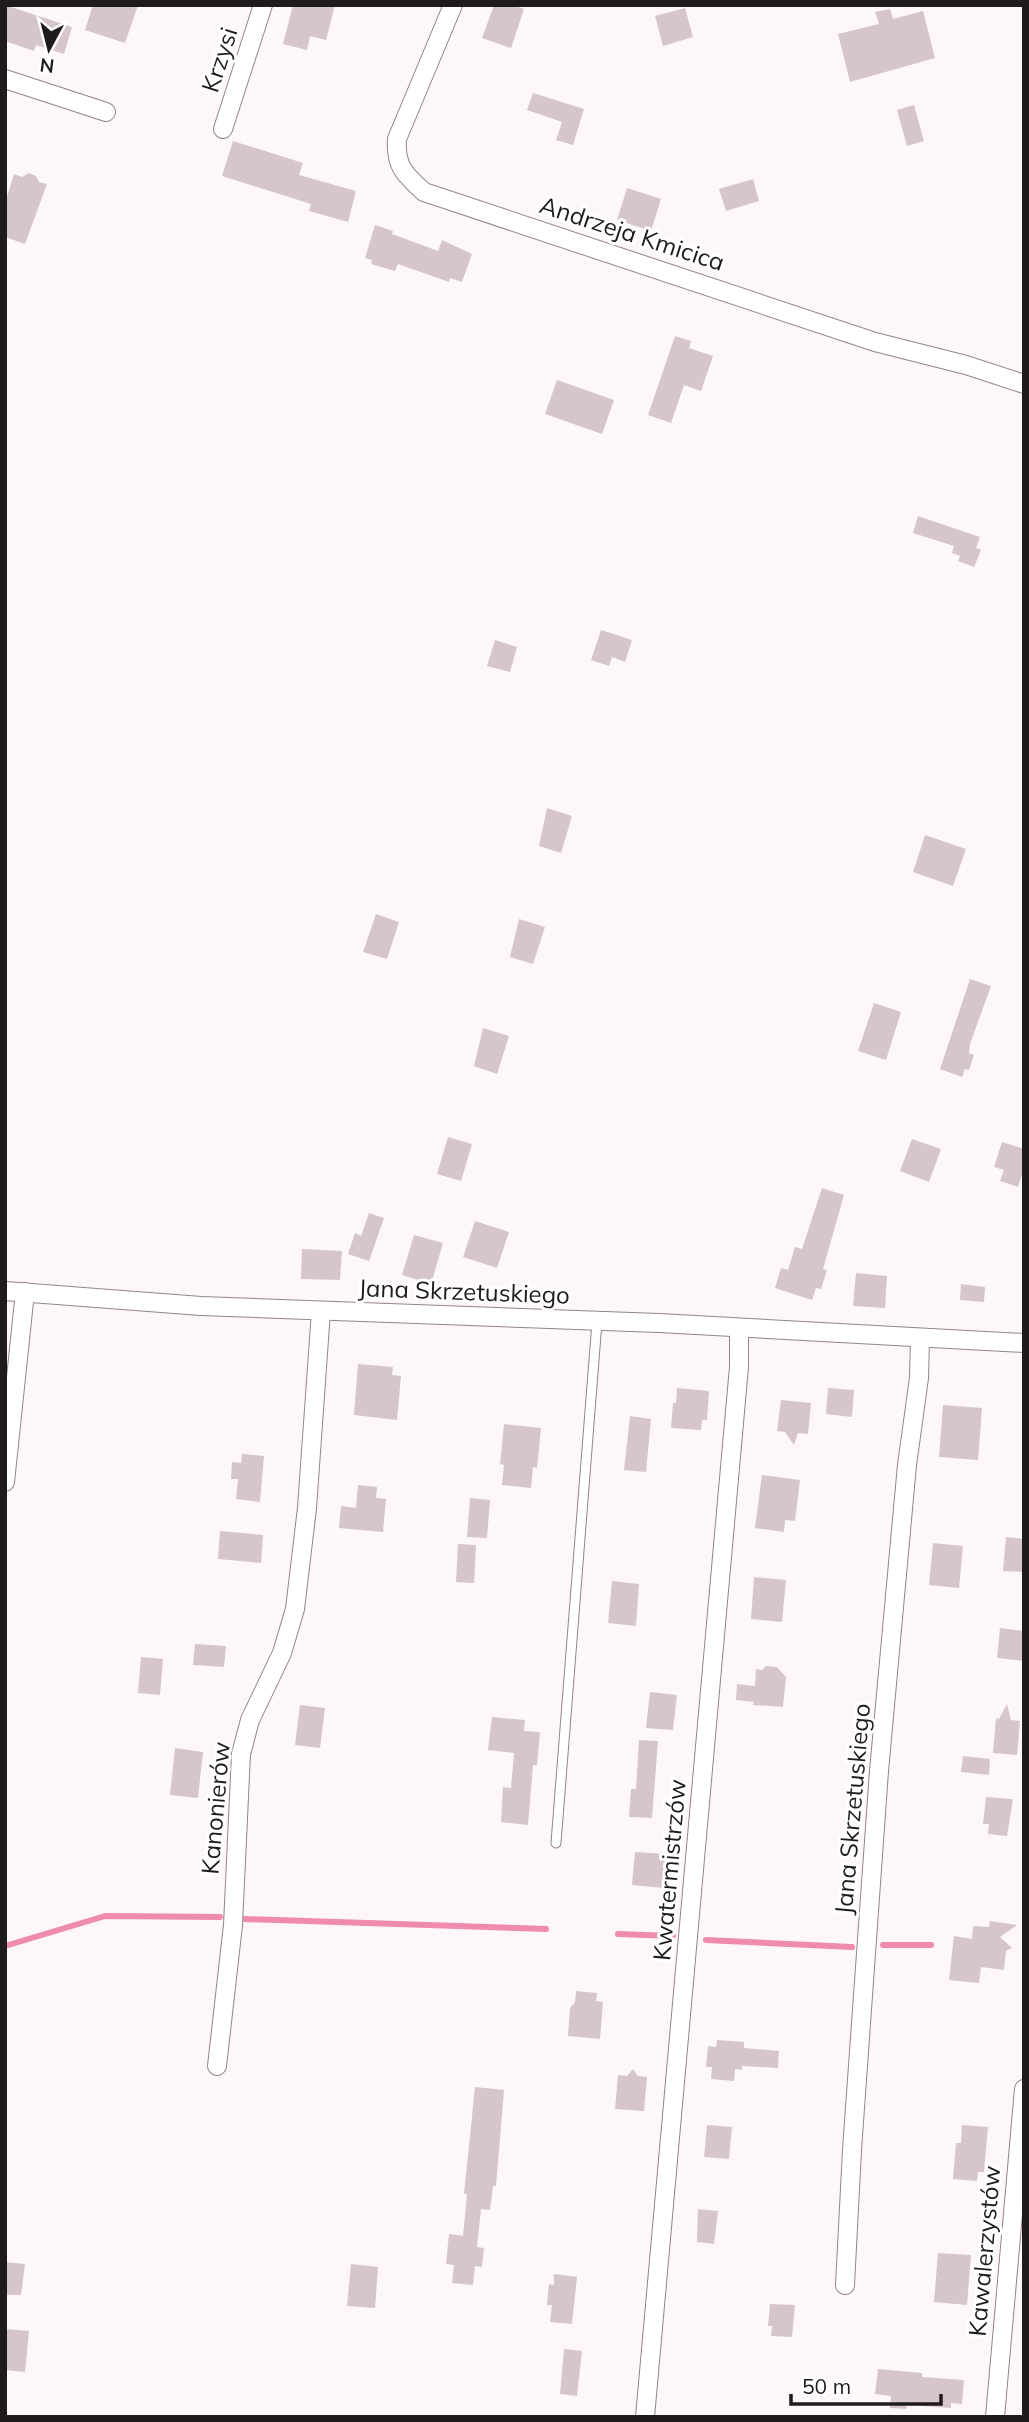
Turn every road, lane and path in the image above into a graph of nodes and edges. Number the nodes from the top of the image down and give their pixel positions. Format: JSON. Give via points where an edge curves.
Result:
{"nodes":[{"id":1,"x":263,"y":5,"type":"edge"},
{"id":2,"x":453,"y":5,"type":"edge"},
{"id":3,"x":5,"y":80,"type":"edge"},
{"id":4,"x":106,"y":112,"type":"dead end"},
{"id":5,"x":223,"y":129,"type":"dead end"},
{"id":6,"x":1024,"y":384,"type":"edge"},
{"id":7,"x":5,"y":1291,"type":"edge"},
{"id":8,"x":24,"y":1292,"type":"junction"},
{"id":9,"x":321,"y":1311,"type":"junction"},
{"id":10,"x":597,"y":1322,"type":"junction"},
{"id":11,"x":739,"y":1328,"type":"junction"},
{"id":12,"x":920,"y":1339,"type":"junction"},
{"id":13,"x":1024,"y":1343,"type":"edge"},
{"id":14,"x":5,"y":1482,"type":"edge"},
{"id":15,"x":556,"y":1843,"type":"dead end"},
{"id":16,"x":217,"y":2067,"type":"dead end"},
{"id":17,"x":1024,"y":2089,"type":"edge"},
{"id":18,"x":845,"y":2285,"type":"dead end"},
{"id":19,"x":645,"y":2417,"type":"edge"},
{"id":20,"x":995,"y":2417,"type":"edge"}],
"edges":[{"from":1,"to":5,"type":"street","name":"Krzysi"},
{"from":2,"to":6,"type":"street","name":"Andrzeja Kmicica","via":[[397,139],[396,155],[405,176],[424,192],[876,342]]},
{"from":3,"to":4,"type":"street"},
{"from":7,"to":8,"type":"street","name":"Jana Skrzetuskiego"},
{"from":8,"to":9,"type":"street","name":"Jana Skrzetuskiego"},
{"from":8,"to":14,"type":"street"},
{"from":9,"to":10,"type":"street","name":"Jana Skrzetuskiego"},
{"from":9,"to":16,"type":"street","name":"Kanonierów","via":[[295,1609],[241,1754],[233,1926]]},
{"from":10,"to":11,"type":"street","name":"Jana Skrzetuskiego"},
{"from":10,"to":15,"type":"lane"},
{"from":11,"to":12,"type":"street","name":"Jana Skrzetuskiego"},
{"from":11,"to":19,"type":"street","name":"Kwatermistrzów"},
{"from":12,"to":13,"type":"street","name":"Jana Skrzetuskiego"},
{"from":12,"to":18,"type":"street","name":"Jana Skrzetuskiego","via":[[879,1771]]},
{"from":17,"to":20,"type":"street","name":"Kawalerzystów"}]}
